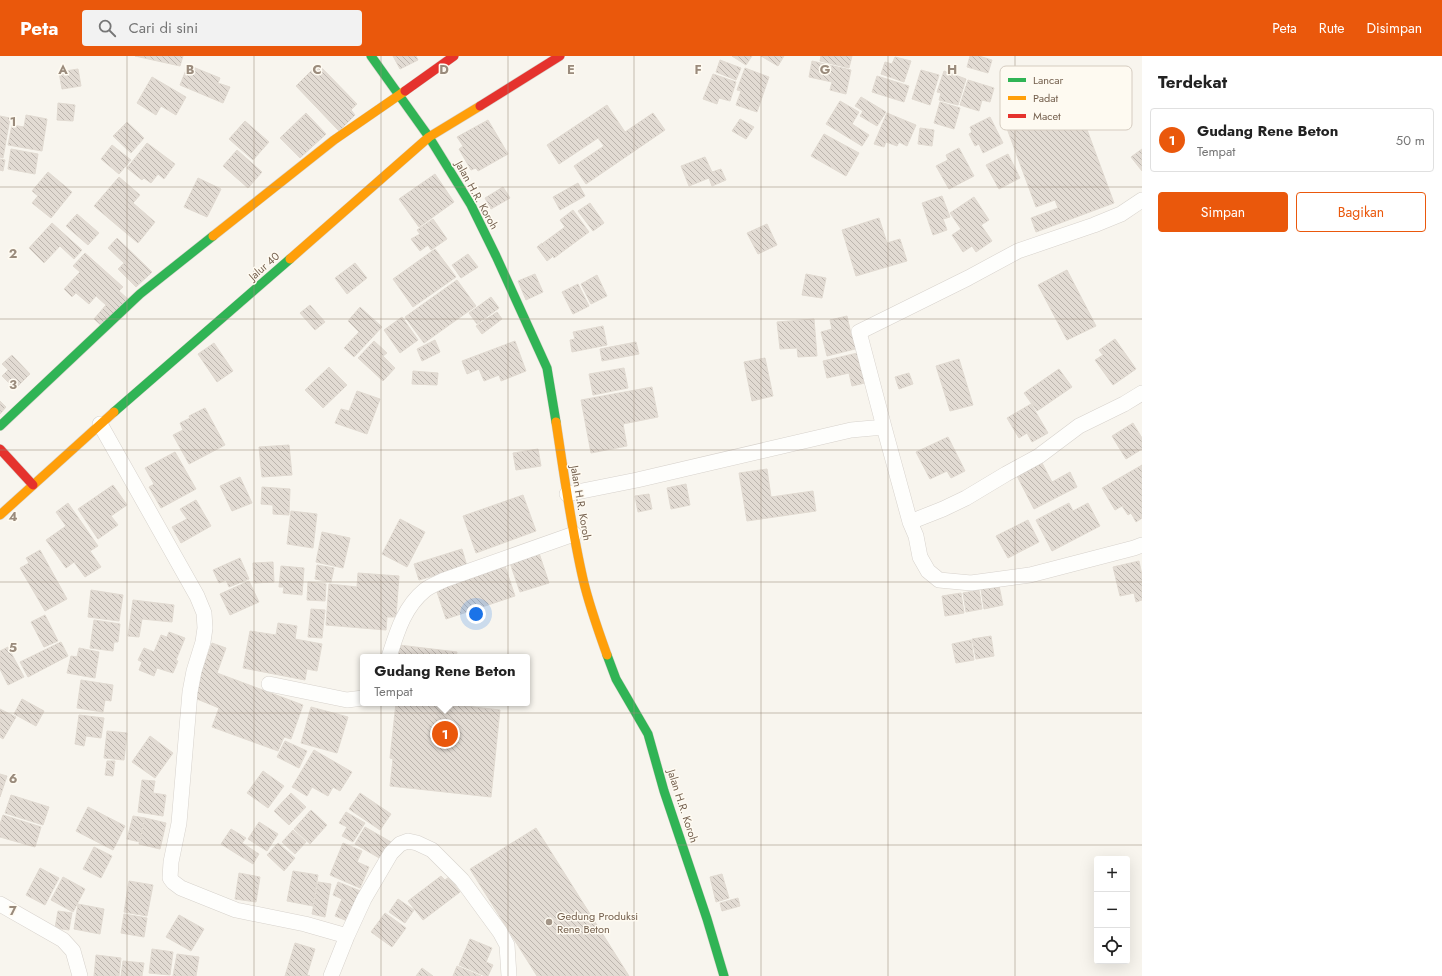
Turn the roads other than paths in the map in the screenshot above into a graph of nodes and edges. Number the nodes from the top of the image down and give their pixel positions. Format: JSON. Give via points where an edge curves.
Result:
{"nodes":[{"id":1,"x":371,"y":56,"type":"edge"},
{"id":2,"x":454,"y":56,"type":"edge"},
{"id":3,"x":560,"y":56,"type":"edge"},
{"id":4,"x":400,"y":94,"type":"junction"},
{"id":5,"x":429,"y":136,"type":"junction"},
{"id":6,"x":1142,"y":200,"type":"edge"},
{"id":7,"x":1142,"y":393,"type":"edge"},
{"id":8,"x":100,"y":424,"type":"junction"},
{"id":9,"x":0,"y":426,"type":"edge"},
{"id":10,"x":884,"y":427,"type":"junction"},
{"id":11,"x":0,"y":449,"type":"edge"},
{"id":12,"x":33,"y":485,"type":"junction"},
{"id":13,"x":567,"y":494,"type":"junction"},
{"id":14,"x":0,"y":515,"type":"edge"},
{"id":15,"x":910,"y":522,"type":"junction"},
{"id":16,"x":574,"y":534,"type":"junction"},
{"id":17,"x":1142,"y":544,"type":"edge"},
{"id":18,"x":390,"y":654,"type":"edge"},
{"id":19,"x":269,"y":684,"type":"dead end"},
{"id":20,"x":360,"y":698,"type":"edge"},
{"id":21,"x":0,"y":904,"type":"edge"},
{"id":22,"x":347,"y":936,"type":"junction"},
{"id":23,"x":80,"y":976,"type":"edge"},
{"id":24,"x":331,"y":976,"type":"edge"},
{"id":25,"x":509,"y":976,"type":"edge"},
{"id":26,"x":724,"y":976,"type":"edge"}],
"edges":[{"from":1,"to":4,"type":"main road","name":"Jalan H.R. Koroh"},
{"from":2,"to":4,"type":"main road"},
{"from":3,"to":5,"type":"main road","name":"Jalur 40"},
{"from":4,"to":5,"type":"main road","name":"Jalan H.R. Koroh"},
{"from":4,"to":9,"type":"main road","via":[[334,140],[140,294]]},
{"from":5,"to":8,"type":"main road","name":"Jalur 40"},
{"from":5,"to":13,"type":"main road","name":"Jalan H.R. Koroh","via":[[471,205],[547,368]]},
{"from":6,"to":10,"type":"street","via":[[1121,214],[1018,251],[859,332]]},
{"from":7,"to":15,"type":"street","via":[[1079,426],[1039,456],[966,498]]},
{"from":8,"to":12,"type":"main road","name":"Jalur 40"},
{"from":8,"to":22,"type":"street","via":[[197,596],[204,613],[203,642],[190,692],[179,823],[170,878],[181,888],[236,910],[305,924]]},
{"from":10,"to":13,"type":"street","via":[[851,430]]},
{"from":10,"to":15,"type":"street"},
{"from":11,"to":12,"type":"main road"},
{"from":12,"to":14,"type":"main road","name":"Jalur 40"},
{"from":13,"to":16,"type":"main road","name":"Jalan H.R. Koroh"},
{"from":15,"to":17,"type":"street","via":[[920,557],[928,571],[939,580],[971,583],[1030,575]]},
{"from":16,"to":18,"type":"street","via":[[444,580],[426,589],[411,603],[398,628]]},
{"from":16,"to":26,"type":"main road","name":"Jalan H.R. Koroh","via":[[583,580],[596,625],[616,679],[648,734]]},
{"from":19,"to":20,"type":"street","via":[[347,700]]},
{"from":21,"to":23,"type":"street","via":[[63,940],[73,951]]},
{"from":22,"to":24,"type":"street"},
{"from":22,"to":25,"type":"street","via":[[364,899],[391,853],[400,844],[417,843],[432,850],[462,880],[500,932],[507,945]]}]}
